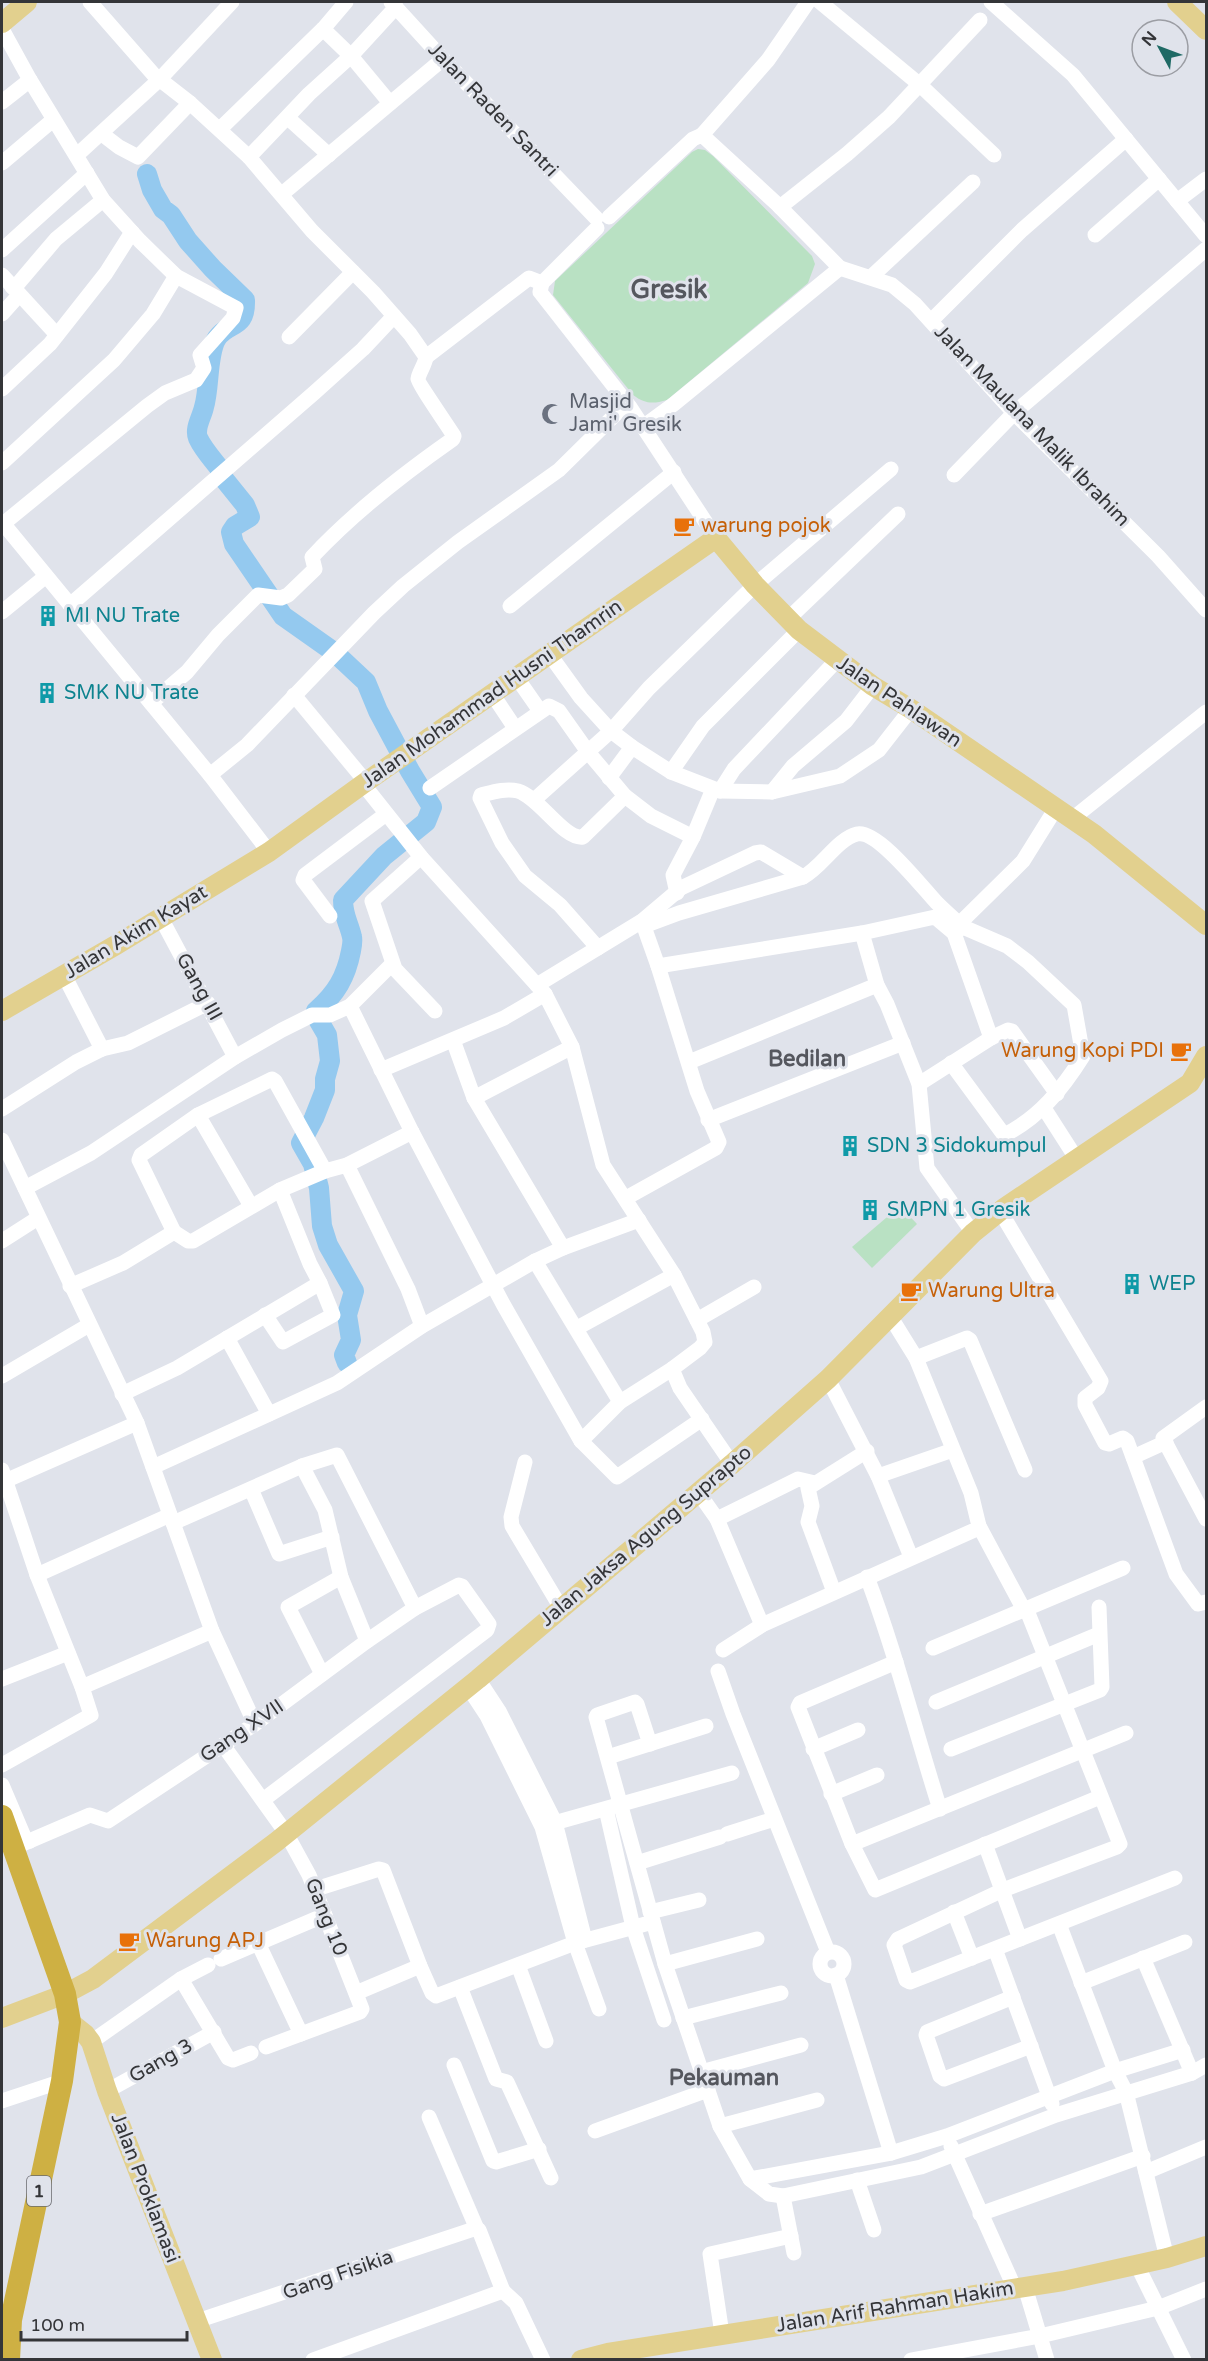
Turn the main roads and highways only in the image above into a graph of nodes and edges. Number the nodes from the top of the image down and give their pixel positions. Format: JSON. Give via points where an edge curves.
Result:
{"nodes":[{"id":1,"x":27,"y":2,"type":"edge"},
{"id":2,"x":1177,"y":2,"type":"edge"},
{"id":3,"x":2,"y":23,"type":"edge"},
{"id":4,"x":1206,"y":30,"type":"edge"},
{"id":5,"x":716,"y":538,"type":"joint"},
{"id":6,"x":269,"y":852,"type":"joint"},
{"id":7,"x":1206,"y":925,"type":"edge"},
{"id":8,"x":2,"y":1011,"type":"edge"},
{"id":9,"x":1206,"y":1056,"type":"edge"},
{"id":10,"x":2,"y":1816,"type":"edge"},
{"id":11,"x":65,"y":1994,"type":"junction"},
{"id":12,"x":2,"y":2018,"type":"edge"},
{"id":13,"x":70,"y":2022,"type":"junction"},
{"id":14,"x":1206,"y":2246,"type":"edge"},
{"id":15,"x":7,"y":2313,"type":"edge"},
{"id":16,"x":645,"y":2353,"type":"edge"},
{"id":17,"x":9,"y":2360,"type":"edge"},
{"id":18,"x":212,"y":2360,"type":"edge"},
{"id":19,"x":581,"y":2360,"type":"edge"}],
"edges":[{"from":1,"to":3,"type":"main road"},
{"from":2,"to":4,"type":"main road"},
{"from":5,"to":6,"type":"main road","name":"Jalan Mohammad Husni Thamrin"},
{"from":5,"to":7,"type":"main road","name":"Jalan Pahlawan","via":[[793,625],[837,660],[1094,834]]},
{"from":6,"to":8,"type":"main road","name":"Jalan Akim Kayat"},
{"from":9,"to":11,"type":"main road","name":"Jalan Jaksa Agung Suprapto","via":[[1190,1083],[1076,1158],[973,1233],[828,1379],[473,1683],[286,1833],[106,1970]]},
{"from":10,"to":11,"type":"highway","number":"1","via":[[21,1844]]},
{"from":11,"to":12,"type":"main road","name":"Jalan Jaksa Agung Suprapto"},
{"from":11,"to":13,"type":"highway","number":"1"},
{"from":13,"to":15,"type":"highway","number":"1","via":[[62,2081]]},
{"from":13,"to":18,"type":"main road","name":"Jalan Proklamasi","via":[[91,2042]]},
{"from":14,"to":16,"type":"main road","name":"Jalan Arif Rahman Hakim","via":[[1167,2259],[1063,2281],[722,2334]]},
{"from":15,"to":17,"type":"highway","number":"1"},
{"from":16,"to":19,"type":"main road","name":"Jalan Arif Rahman Hakim"}]}
